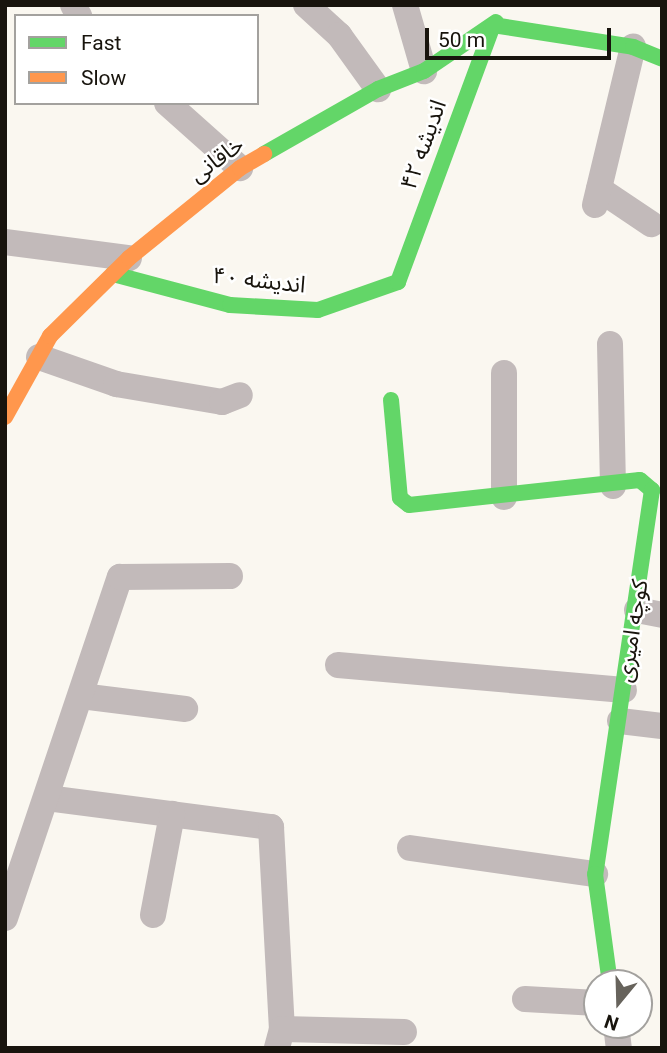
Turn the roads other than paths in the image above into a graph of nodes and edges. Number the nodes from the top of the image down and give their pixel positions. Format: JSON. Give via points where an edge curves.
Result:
{"nodes":[{"id":1,"x":306,"y":5,"type":"edge"},
{"id":2,"x":405,"y":5,"type":"edge"},
{"id":3,"x":507,"y":12,"type":"dead end"},
{"id":4,"x":493,"y":25,"type":"junction"},
{"id":5,"x":633,"y":47,"type":"junction"},
{"id":6,"x":662,"y":59,"type":"edge"},
{"id":7,"x":424,"y":71,"type":"junction"},
{"id":8,"x":378,"y":89,"type":"junction"},
{"id":9,"x":169,"y":105,"type":"edge"},
{"id":10,"x":240,"y":167,"type":"junction"},
{"id":11,"x":651,"y":224,"type":"dead end"},
{"id":12,"x":5,"y":242,"type":"edge"},
{"id":13,"x":121,"y":266,"type":"junction"},
{"id":14,"x":398,"y":282,"type":"joint"},
{"id":15,"x":610,"y":344,"type":"dead end"},
{"id":16,"x":38,"y":358,"type":"junction"},
{"id":17,"x":504,"y":373,"type":"dead end"},
{"id":18,"x":240,"y":395,"type":"dead end"},
{"id":19,"x":391,"y":400,"type":"dead end"},
{"id":20,"x":5,"y":417,"type":"edge"},
{"id":21,"x":613,"y":486,"type":"junction"},
{"id":22,"x":504,"y":497,"type":"junction"},
{"id":23,"x":656,"y":513,"type":"edge"},
{"id":24,"x":230,"y":576,"type":"dead end"},
{"id":25,"x":649,"y":612,"type":"edge"},
{"id":26,"x":338,"y":665,"type":"dead end"},
{"id":27,"x":624,"y":690,"type":"junction"},
{"id":28,"x":80,"y":696,"type":"junction"},
{"id":29,"x":185,"y":709,"type":"dead end"},
{"id":30,"x":620,"y":722,"type":"junction"},
{"id":31,"x":662,"y":726,"type":"edge"},
{"id":32,"x":47,"y":798,"type":"junction"},
{"id":33,"x":172,"y":814,"type":"junction"},
{"id":34,"x":410,"y":848,"type":"dead end"},
{"id":35,"x":595,"y":874,"type":"junction"},
{"id":36,"x":153,"y":915,"type":"dead end"},
{"id":37,"x":5,"y":918,"type":"edge"},
{"id":38,"x":608,"y":969,"type":"edge"},
{"id":39,"x":525,"y":999,"type":"dead end"},
{"id":40,"x":583,"y":1002,"type":"edge"},
{"id":41,"x":404,"y":1032,"type":"dead end"},
{"id":42,"x":279,"y":1038,"type":"edge"}],
"edges":[{"from":1,"to":8,"type":"street","via":[[339,35]]},
{"from":2,"to":7,"type":"street"},
{"from":3,"to":4,"type":"street","name":"خاقانی"},
{"from":4,"to":5,"type":"street"},
{"from":4,"to":7,"type":"street","name":"خاقانی"},
{"from":4,"to":14,"type":"street","name":"اندیشه ۴۲"},
{"from":5,"to":6,"type":"street"},
{"from":5,"to":11,"type":"street","via":[[597,197]]},
{"from":7,"to":8,"type":"street","name":"خاقانی"},
{"from":8,"to":10,"type":"street","name":"خاقانی"},
{"from":9,"to":10,"type":"street"},
{"from":10,"to":13,"type":"street","name":"خاقانی"},
{"from":12,"to":13,"type":"street"},
{"from":13,"to":14,"type":"street","name":"اندیشه ۴۰","via":[[230,305],[318,310]]},
{"from":13,"to":16,"type":"street","name":"خاقانی","via":[[50,336]]},
{"from":15,"to":21,"type":"street"},
{"from":16,"to":18,"type":"street","via":[[116,384],[222,402]]},
{"from":16,"to":20,"type":"street","name":"خاقانی"},
{"from":17,"to":22,"type":"street"},
{"from":19,"to":22,"type":"street","name":"کوچه امیری","via":[[403,503]]},
{"from":21,"to":22,"type":"street","name":"کوچه امیری"},
{"from":21,"to":23,"type":"street","name":"کوچه امیری","via":[[640,480],[648,484]]},
{"from":23,"to":25,"type":"street","name":"کوچه امیری"},
{"from":24,"to":28,"type":"street","via":[[120,577]]},
{"from":25,"to":27,"type":"street","name":"کوچه امیری"},
{"from":26,"to":27,"type":"street"},
{"from":27,"to":30,"type":"street","name":"کوچه امیری"},
{"from":28,"to":29,"type":"street"},
{"from":28,"to":32,"type":"street"},
{"from":30,"to":31,"type":"street"},
{"from":30,"to":35,"type":"street","name":"کوچه امیری"},
{"from":32,"to":33,"type":"street"},
{"from":32,"to":37,"type":"street"},
{"from":33,"to":36,"type":"street"},
{"from":33,"to":42,"type":"street","via":[[271,827]]},
{"from":34,"to":35,"type":"street"},
{"from":35,"to":38,"type":"street","name":"کوچه امیری"},
{"from":39,"to":40,"type":"street"},
{"from":41,"to":42,"type":"street"}]}
